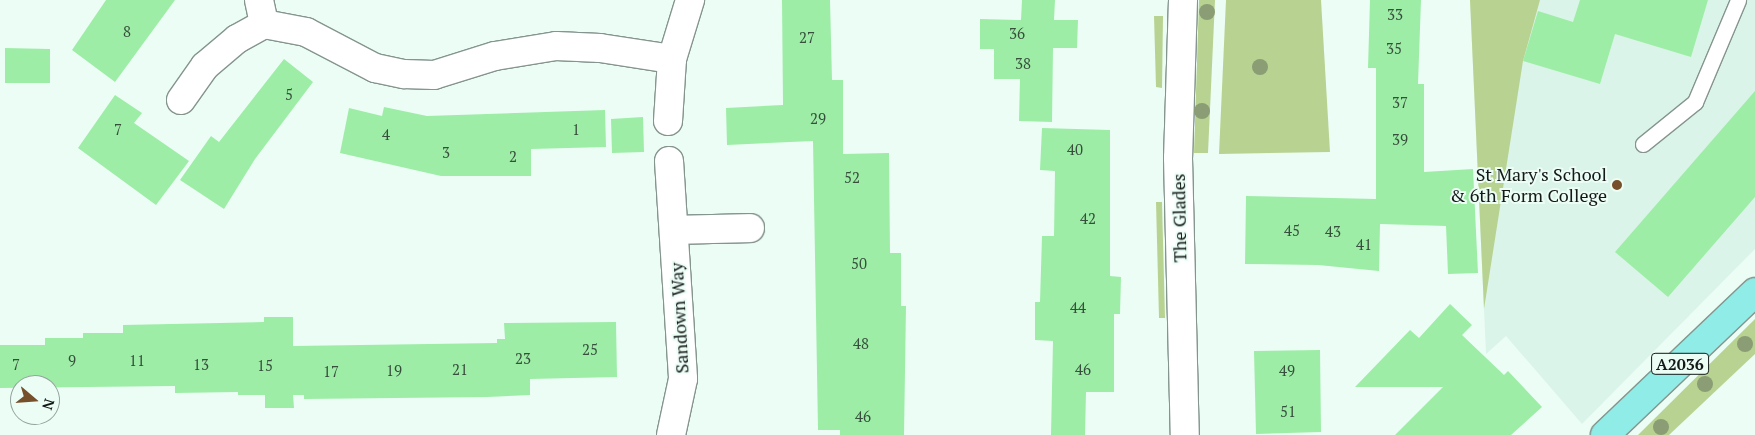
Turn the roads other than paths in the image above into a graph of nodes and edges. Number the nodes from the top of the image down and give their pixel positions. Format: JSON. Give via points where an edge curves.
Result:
{"nodes":[{"id":1,"x":690,"y":0,"type":"edge"},
{"id":2,"x":1183,"y":0,"type":"edge"},
{"id":3,"x":1738,"y":0,"type":"edge"},
{"id":4,"x":261,"y":12,"type":"edge"},
{"id":5,"x":672,"y":59,"type":"junction"},
{"id":6,"x":181,"y":100,"type":"dead end"},
{"id":7,"x":668,"y":121,"type":"dead end"},
{"id":8,"x":1643,"y":144,"type":"dead end"},
{"id":9,"x":669,"y":161,"type":"dead end"},
{"id":10,"x":750,"y":228,"type":"dead end"},
{"id":11,"x":675,"y":230,"type":"junction"},
{"id":12,"x":1755,"y":292,"type":"edge"},
{"id":13,"x":671,"y":435,"type":"edge"},
{"id":14,"x":1185,"y":435,"type":"edge"},
{"id":15,"x":1606,"y":435,"type":"edge"}],
"edges":[{"from":1,"to":5,"type":"street"},
{"from":2,"to":14,"type":"street","name":"The Glades","via":[[1178,158]]},
{"from":3,"to":8,"type":"lane","via":[[1696,102]]},
{"from":4,"to":5,"type":"street","via":[[375,68],[404,74],[434,75],[495,56],[556,46],[600,48]]},
{"from":4,"to":6,"type":"street","via":[[237,39],[205,66]]},
{"from":5,"to":7,"type":"street"},
{"from":9,"to":11,"type":"street","name":"Sandown Way"},
{"from":10,"to":11,"type":"street"},
{"from":11,"to":13,"type":"street","name":"Sandown Way","via":[[683,379]]},
{"from":12,"to":15,"type":"main road","number":"A2036"}]}
